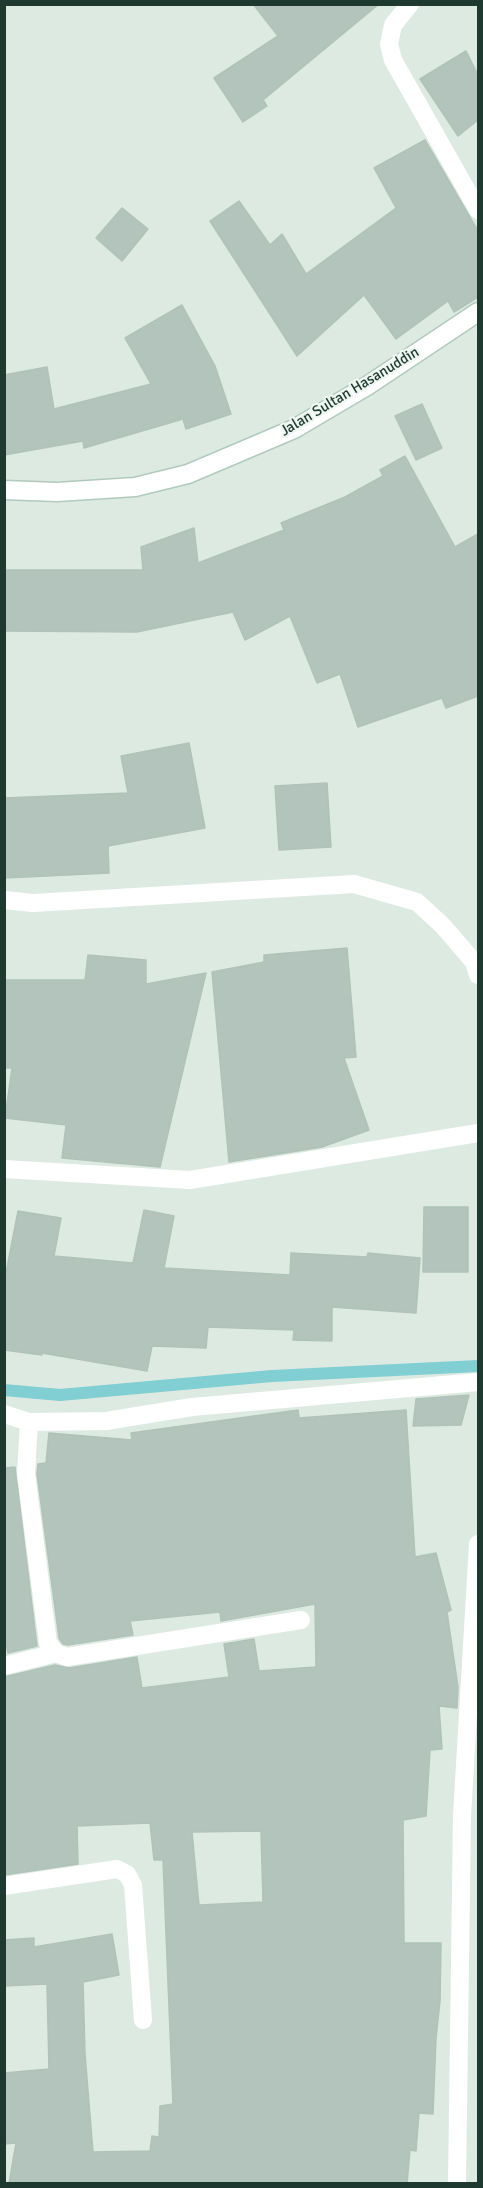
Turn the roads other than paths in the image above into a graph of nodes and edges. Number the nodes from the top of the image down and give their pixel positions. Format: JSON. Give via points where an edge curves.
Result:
{"nodes":[{"id":1,"x":410,"y":4,"type":"edge"},
{"id":2,"x":478,"y":210,"type":"edge"},
{"id":3,"x":478,"y":312,"type":"edge"},
{"id":4,"x":4,"y":490,"type":"edge"},
{"id":5,"x":4,"y":900,"type":"edge"},
{"id":6,"x":478,"y":975,"type":"edge"},
{"id":7,"x":478,"y":1133,"type":"edge"},
{"id":8,"x":4,"y":1169,"type":"edge"},
{"id":9,"x":478,"y":1382,"type":"edge"},
{"id":10,"x":4,"y":1414,"type":"edge"},
{"id":11,"x":28,"y":1422,"type":"junction"},
{"id":12,"x":478,"y":1544,"type":"edge"},
{"id":13,"x":476,"y":1612,"type":"edge"},
{"id":14,"x":300,"y":1620,"type":"dead end"},
{"id":15,"x":56,"y":1653,"type":"junction"},
{"id":16,"x":4,"y":1666,"type":"edge"},
{"id":17,"x":470,"y":1816,"type":"edge"},
{"id":18,"x":4,"y":1886,"type":"edge"},
{"id":19,"x":143,"y":2020,"type":"dead end"},
{"id":20,"x":457,"y":2184,"type":"edge"}],
"edges":[{"from":1,"to":2,"type":"street","via":[[393,25],[389,44],[393,60]]},
{"from":3,"to":4,"type":"street","name":"Jalan Sultan Hasanuddin","via":[[294,429],[188,474],[135,487],[57,492]]},
{"from":5,"to":6,"type":"street","via":[[33,903],[354,884],[417,902],[474,962]]},
{"from":7,"to":8,"type":"street","via":[[190,1180]]},
{"from":9,"to":11,"type":"street","via":[[192,1407],[105,1421]]},
{"from":10,"to":11,"type":"street"},
{"from":11,"to":15,"type":"street","via":[[26,1474],[48,1643]]},
{"from":12,"to":13,"type":"street"},
{"from":13,"to":17,"type":"street"},
{"from":14,"to":15,"type":"street","via":[[67,1657]]},
{"from":15,"to":16,"type":"street"},
{"from":17,"to":20,"type":"street"},
{"from":18,"to":19,"type":"street","via":[[117,1869],[127,1874],[133,1885]]}]}
